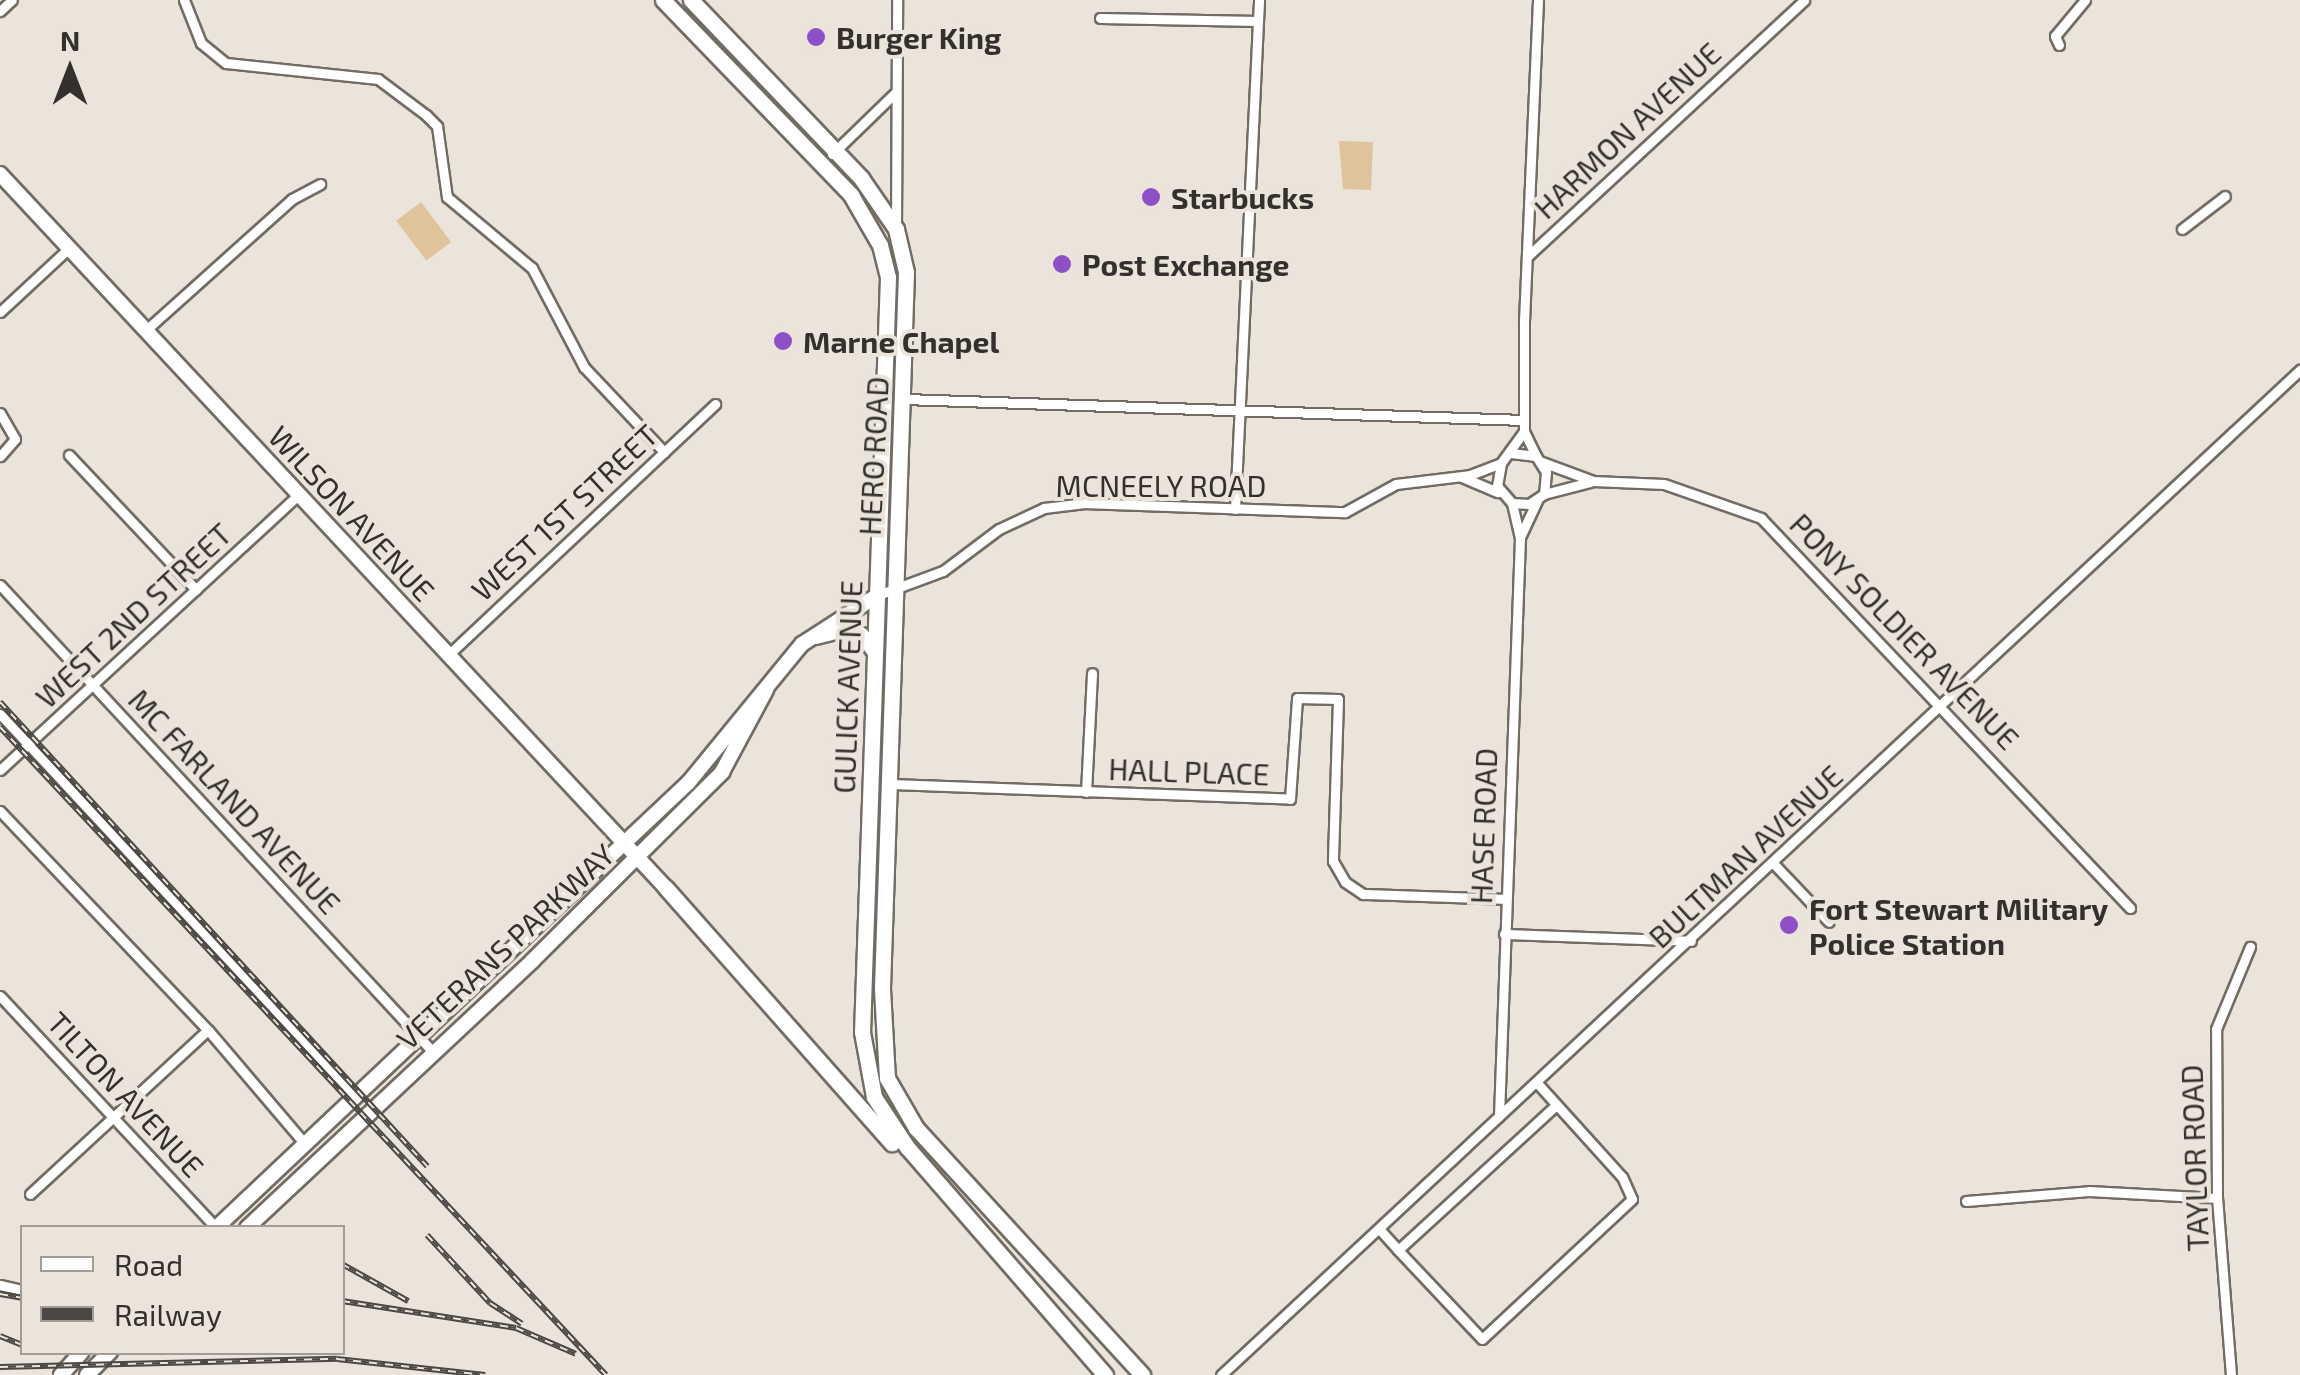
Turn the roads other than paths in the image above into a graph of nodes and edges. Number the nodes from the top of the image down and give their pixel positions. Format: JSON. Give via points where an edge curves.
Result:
{"nodes":[{"id":1,"x":12,"y":0,"type":"edge"},
{"id":2,"x":184,"y":0,"type":"edge"},
{"id":3,"x":663,"y":0,"type":"edge"},
{"id":4,"x":692,"y":0,"type":"edge"},
{"id":5,"x":898,"y":0,"type":"edge"},
{"id":6,"x":1259,"y":0,"type":"edge"},
{"id":7,"x":1538,"y":0,"type":"edge"},
{"id":8,"x":1804,"y":0,"type":"edge"},
{"id":9,"x":2085,"y":0,"type":"edge"},
{"id":10,"x":0,"y":11,"type":"edge"},
{"id":11,"x":1100,"y":18,"type":"dead end"},
{"id":12,"x":1258,"y":21,"type":"junction"},
{"id":13,"x":2058,"y":45,"type":"dead end"},
{"id":14,"x":897,"y":91,"type":"junction"},
{"id":15,"x":837,"y":148,"type":"junction"},
{"id":16,"x":823,"y":164,"type":"junction"},
{"id":17,"x":0,"y":174,"type":"edge"},
{"id":18,"x":320,"y":184,"type":"dead end"},
{"id":19,"x":2225,"y":196,"type":"dead end"},
{"id":20,"x":896,"y":228,"type":"junction"},
{"id":21,"x":2182,"y":229,"type":"dead end"},
{"id":22,"x":68,"y":249,"type":"junction"},
{"id":23,"x":1529,"y":255,"type":"junction"},
{"id":24,"x":0,"y":312,"type":"edge"},
{"id":25,"x":146,"y":330,"type":"junction"},
{"id":26,"x":2300,"y":370,"type":"edge"},
{"id":27,"x":904,"y":398,"type":"junction"},
{"id":28,"x":715,"y":404,"type":"dead end"},
{"id":29,"x":1244,"y":410,"type":"junction"},
{"id":30,"x":0,"y":412,"type":"edge"},
{"id":31,"x":1524,"y":426,"type":"junction"},
{"id":32,"x":664,"y":452,"type":"junction"},
{"id":33,"x":1511,"y":453,"type":"junction"},
{"id":34,"x":69,"y":455,"type":"dead end"},
{"id":35,"x":0,"y":456,"type":"edge"},
{"id":36,"x":1539,"y":459,"type":"junction"},
{"id":37,"x":1501,"y":463,"type":"junction"},
{"id":38,"x":1459,"y":476,"type":"junction"},
{"id":39,"x":1593,"y":481,"type":"junction"},
{"id":40,"x":1500,"y":493,"type":"junction"},
{"id":41,"x":298,"y":495,"type":"junction"},
{"id":42,"x":1540,"y":497,"type":"junction"},
{"id":43,"x":1512,"y":503,"type":"junction"},
{"id":44,"x":1235,"y":509,"type":"junction"},
{"id":45,"x":1520,"y":538,"type":"junction"},
{"id":46,"x":0,"y":585,"type":"edge"},
{"id":47,"x":894,"y":588,"type":"junction"},
{"id":48,"x":196,"y":590,"type":"junction"},
{"id":49,"x":878,"y":595,"type":"junction"},
{"id":50,"x":802,"y":644,"type":"junction"},
{"id":51,"x":875,"y":653,"type":"junction"},
{"id":52,"x":448,"y":656,"type":"junction"},
{"id":53,"x":1092,"y":673,"type":"dead end"},
{"id":54,"x":769,"y":680,"type":"junction"},
{"id":55,"x":95,"y":686,"type":"junction"},
{"id":56,"x":1944,"y":706,"type":"junction"},
{"id":57,"x":0,"y":714,"type":"edge"},
{"id":58,"x":29,"y":746,"type":"junction"},
{"id":59,"x":0,"y":770,"type":"edge"},
{"id":60,"x":889,"y":784,"type":"junction"},
{"id":61,"x":1086,"y":792,"type":"junction"},
{"id":62,"x":0,"y":812,"type":"edge"},
{"id":63,"x":624,"y":844,"type":"junction"},
{"id":64,"x":638,"y":859,"type":"junction"},
{"id":65,"x":1773,"y":863,"type":"junction"},
{"id":66,"x":666,"y":888,"type":"joint"},
{"id":67,"x":1504,"y":899,"type":"junction"},
{"id":68,"x":2130,"y":908,"type":"dead end"},
{"id":69,"x":1829,"y":922,"type":"dead end"},
{"id":70,"x":1504,"y":934,"type":"junction"},
{"id":71,"x":1691,"y":941,"type":"junction"},
{"id":72,"x":2250,"y":947,"type":"dead end"},
{"id":73,"x":0,"y":996,"type":"edge"},
{"id":74,"x":208,"y":1030,"type":"junction"},
{"id":75,"x":420,"y":1038,"type":"junction"},
{"id":76,"x":433,"y":1052,"type":"junction"},
{"id":77,"x":1536,"y":1084,"type":"junction"},
{"id":78,"x":356,"y":1097,"type":"junction"},
{"id":79,"x":1556,"y":1105,"type":"junction"},
{"id":80,"x":1499,"y":1116,"type":"junction"},
{"id":81,"x":114,"y":1117,"type":"junction"},
{"id":82,"x":305,"y":1144,"type":"junction"},
{"id":83,"x":30,"y":1194,"type":"dead end"},
{"id":84,"x":2217,"y":1198,"type":"junction"},
{"id":85,"x":1966,"y":1201,"type":"dead end"},
{"id":86,"x":966,"y":1216,"type":"junction"},
{"id":87,"x":213,"y":1225,"type":"edge"},
{"id":88,"x":219,"y":1225,"type":"edge"},
{"id":89,"x":250,"y":1225,"type":"edge"},
{"id":90,"x":1381,"y":1231,"type":"junction"},
{"id":91,"x":1398,"y":1250,"type":"junction"},
{"id":92,"x":79,"y":1355,"type":"edge"},
{"id":93,"x":107,"y":1355,"type":"edge"},
{"id":94,"x":61,"y":1375,"type":"edge"},
{"id":95,"x":86,"y":1375,"type":"edge"},
{"id":96,"x":1105,"y":1375,"type":"edge"},
{"id":97,"x":1142,"y":1375,"type":"edge"},
{"id":98,"x":1221,"y":1375,"type":"edge"},
{"id":99,"x":2231,"y":1375,"type":"edge"}],
"edges":[{"from":1,"to":10,"type":"street"},
{"from":2,"to":32,"type":"street","via":[[200,43],[226,63],[378,79],[426,115],[437,126],[447,197],[532,268],[584,366]]},
{"from":3,"to":16,"type":"main road","name":"GULICK AVENUE"},
{"from":4,"to":15,"type":"main road"},
{"from":5,"to":14,"type":"street"},
{"from":6,"to":12,"type":"street"},
{"from":7,"to":23,"type":"street"},
{"from":8,"to":23,"type":"street","name":"HARMON AVENUE"},
{"from":9,"to":13,"type":"street","via":[[2055,36]]},
{"from":11,"to":12,"type":"street"},
{"from":12,"to":29,"type":"street"},
{"from":14,"to":15,"type":"street"},
{"from":14,"to":20,"type":"street"},
{"from":15,"to":16,"type":"street"},
{"from":15,"to":20,"type":"main road"},
{"from":16,"to":49,"type":"main road","name":"GULICK AVENUE","via":[[864,213],[888,277]]},
{"from":17,"to":22,"type":"main road","name":"WILSON AVENUE"},
{"from":18,"to":25,"type":"street","via":[[292,199]]},
{"from":19,"to":21,"type":"street"},
{"from":20,"to":27,"type":"main road","name":"HERO ROAD","via":[[908,296]]},
{"from":22,"to":24,"type":"street"},
{"from":22,"to":25,"type":"main road","name":"WILSON AVENUE"},
{"from":23,"to":31,"type":"street"},
{"from":25,"to":41,"type":"main road","name":"WILSON AVENUE"},
{"from":26,"to":56,"type":"street","name":"BULTMAN AVENUE"},
{"from":27,"to":29,"type":"street"},
{"from":27,"to":47,"type":"main road","name":"HERO ROAD"},
{"from":28,"to":32,"type":"street","name":"WEST 1ST STREET"},
{"from":29,"to":31,"type":"street"},
{"from":29,"to":44,"type":"street"},
{"from":30,"to":35,"type":"street","via":[[15,439]]},
{"from":31,"to":33,"type":"street"},
{"from":31,"to":36,"type":"street"},
{"from":32,"to":52,"type":"street","name":"WEST 1ST STREET"},
{"from":33,"to":36,"type":"street"},
{"from":33,"to":37,"type":"street"},
{"from":34,"to":48,"type":"street"},
{"from":36,"to":39,"type":"street"},
{"from":36,"to":42,"type":"street"},
{"from":37,"to":38,"type":"street","name":"MCNEELY ROAD"},
{"from":37,"to":40,"type":"street"},
{"from":38,"to":40,"type":"street"},
{"from":38,"to":44,"type":"street","name":"MCNEELY ROAD","via":[[1396,484],[1345,512]]},
{"from":39,"to":42,"type":"street"},
{"from":39,"to":56,"type":"street","name":"PONY SOLDIER AVENUE","via":[[1664,484],[1762,518]]},
{"from":40,"to":43,"type":"street"},
{"from":41,"to":48,"type":"street","name":"WEST 2ND STREET"},
{"from":41,"to":52,"type":"main road","name":"WILSON AVENUE"},
{"from":42,"to":43,"type":"street"},
{"from":42,"to":45,"type":"street"},
{"from":43,"to":45,"type":"street"},
{"from":44,"to":47,"type":"street","name":"MCNEELY ROAD","via":[[1044,508],[999,529],[943,571]]},
{"from":45,"to":67,"type":"street","name":"HASE ROAD"},
{"from":46,"to":55,"type":"street","name":"MC FARLAND AVENUE"},
{"from":47,"to":49,"type":"street","name":"MCNEELY ROAD"},
{"from":47,"to":60,"type":"main road","name":"HERO ROAD"},
{"from":48,"to":55,"type":"street","name":"WEST 2ND STREET"},
{"from":49,"to":50,"type":"main road","name":"VETERANS PARKWAY"},
{"from":49,"to":51,"type":"main road","name":"GULICK AVENUE"},
{"from":50,"to":51,"type":"main road","via":[[847,629],[862,634]]},
{"from":50,"to":54,"type":"main road","name":"VETERANS PARKWAY"},
{"from":51,"to":86,"type":"main road","name":"GULICK AVENUE","via":[[865,1064],[890,1126]]},
{"from":52,"to":63,"type":"main road","name":"WILSON AVENUE"},
{"from":53,"to":61,"type":"street"},
{"from":54,"to":63,"type":"main road","name":"VETERANS PARKWAY","via":[[688,782]]},
{"from":54,"to":64,"type":"main road","name":"VETERANS PARKWAY","via":[[739,750]]},
{"from":55,"to":58,"type":"street","name":"WEST 2ND STREET"},
{"from":55,"to":75,"type":"street","name":"MC FARLAND AVENUE"},
{"from":56,"to":65,"type":"street","name":"BULTMAN AVENUE"},
{"from":56,"to":68,"type":"street","name":"PONY SOLDIER AVENUE"},
{"from":57,"to":58,"type":"street"},
{"from":58,"to":59,"type":"street","name":"WEST 2ND STREET"},
{"from":58,"to":78,"type":"street"},
{"from":60,"to":61,"type":"street","name":"HALL PLACE"},
{"from":60,"to":97,"type":"main road","name":"HERO ROAD","via":[[882,1042],[887,1078],[934,1150]]},
{"from":61,"to":67,"type":"street","name":"HALL PLACE","via":[[1290,799],[1297,698],[1338,699],[1333,860],[1345,882],[1363,894]]},
{"from":62,"to":74,"type":"street"},
{"from":63,"to":64,"type":"main road","name":"WILSON AVENUE"},
{"from":63,"to":75,"type":"main road","name":"VETERANS PARKWAY"},
{"from":64,"to":66,"type":"main road","name":"WILSON AVENUE"},
{"from":64,"to":76,"type":"main road","name":"VETERANS PARKWAY"},
{"from":65,"to":69,"type":"street"},
{"from":65,"to":71,"type":"street","name":"BULTMAN AVENUE"},
{"from":66,"to":86,"type":"main road","via":[[885,1136]]},
{"from":67,"to":70,"type":"street","name":"HASE ROAD"},
{"from":70,"to":71,"type":"street"},
{"from":70,"to":80,"type":"street","name":"HASE ROAD"},
{"from":71,"to":77,"type":"street","name":"BULTMAN AVENUE"},
{"from":72,"to":84,"type":"street","name":"TAYLOR ROAD","via":[[2216,1030]]},
{"from":73,"to":81,"type":"street","name":"TILTON AVENUE"},
{"from":74,"to":81,"type":"street"},
{"from":74,"to":82,"type":"street"},
{"from":75,"to":76,"type":"street","name":"MC FARLAND AVENUE"},
{"from":75,"to":78,"type":"main road","name":"VETERANS PARKWAY"},
{"from":76,"to":89,"type":"main road","name":"VETERANS PARKWAY"},
{"from":77,"to":79,"type":"street"},
{"from":77,"to":80,"type":"street","name":"BULTMAN AVENUE"},
{"from":78,"to":82,"type":"main road","name":"VETERANS PARKWAY"},
{"from":79,"to":91,"type":"street"},
{"from":79,"to":91,"type":"street","via":[[1622,1177],[1632,1199],[1482,1339]]},
{"from":80,"to":90,"type":"street","name":"BULTMAN AVENUE"},
{"from":81,"to":83,"type":"street"},
{"from":81,"to":87,"type":"street","name":"TILTON AVENUE"},
{"from":82,"to":88,"type":"main road","name":"VETERANS PARKWAY"},
{"from":84,"to":85,"type":"street","via":[[2089,1191]]},
{"from":84,"to":99,"type":"street","name":"TAYLOR ROAD"},
{"from":86,"to":96,"type":"main road","name":"GULICK AVENUE"},
{"from":90,"to":91,"type":"street"},
{"from":90,"to":98,"type":"street","name":"BULTMAN AVENUE"},
{"from":92,"to":94,"type":"main road"},
{"from":93,"to":95,"type":"main road"}]}
